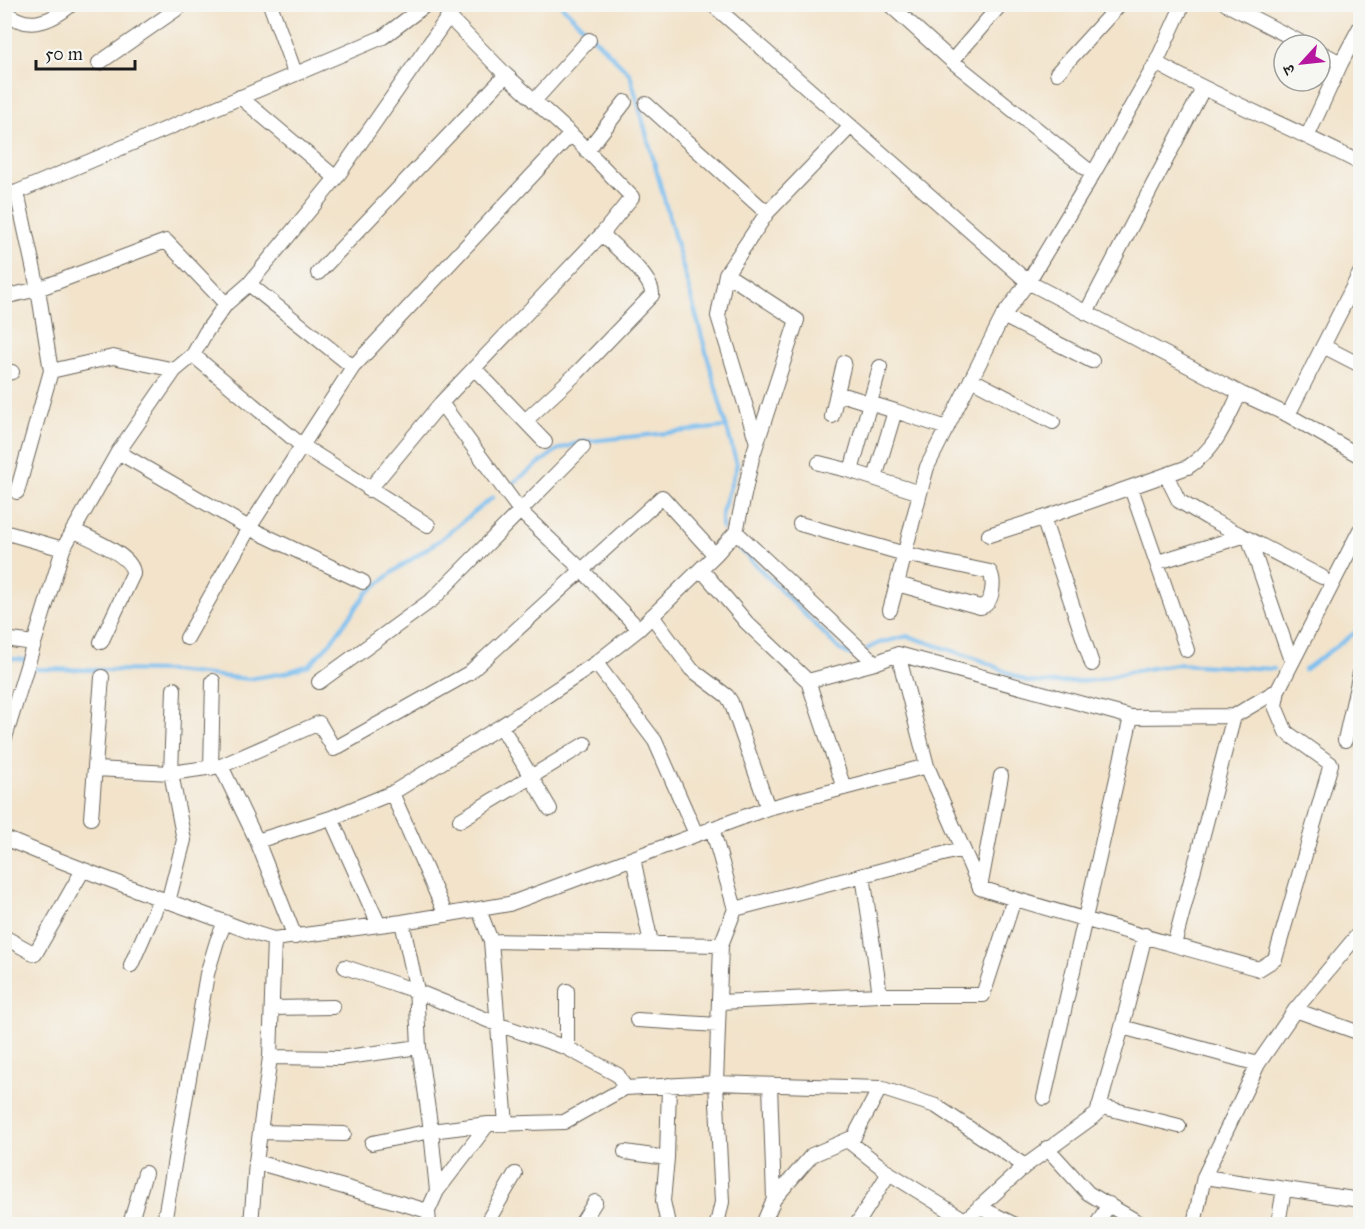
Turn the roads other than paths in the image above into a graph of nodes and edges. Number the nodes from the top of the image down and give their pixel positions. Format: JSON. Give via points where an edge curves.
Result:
{"nodes":[{"id":1,"x":72,"y":4,"type":"edge"},
{"id":2,"x":184,"y":4,"type":"edge"},
{"id":3,"x":270,"y":4,"type":"edge"},
{"id":4,"x":427,"y":4,"type":"edge"},
{"id":5,"x":458,"y":4,"type":"edge"},
{"id":6,"x":712,"y":4,"type":"edge"},
{"id":7,"x":889,"y":4,"type":"edge"},
{"id":8,"x":1001,"y":4,"type":"edge"},
{"id":9,"x":1120,"y":4,"type":"edge"},
{"id":10,"x":1226,"y":4,"type":"edge"},
{"id":11,"x":1177,"y":7,"type":"edge"},
{"id":12,"x":4,"y":11,"type":"edge"},
{"id":13,"x":449,"y":17,"type":"junction"},
{"id":14,"x":1360,"y":27,"type":"edge"},
{"id":15,"x":1283,"y":33,"type":"edge"},
{"id":16,"x":589,"y":40,"type":"dead end"},
{"id":17,"x":1332,"y":58,"type":"edge"},
{"id":18,"x":952,"y":61,"type":"junction"},
{"id":19,"x":99,"y":63,"type":"dead end"},
{"id":20,"x":1156,"y":63,"type":"junction"},
{"id":21,"x":1341,"y":63,"type":"junction"},
{"id":22,"x":295,"y":73,"type":"junction"},
{"id":23,"x":1057,"y":73,"type":"dead end"},
{"id":24,"x":506,"y":75,"type":"junction"},
{"id":25,"x":1203,"y":89,"type":"junction"},
{"id":26,"x":240,"y":98,"type":"junction"},
{"id":27,"x":534,"y":101,"type":"junction"},
{"id":28,"x":626,"y":102,"type":"dead end"},
{"id":29,"x":646,"y":104,"type":"dead end"},
{"id":30,"x":851,"y":126,"type":"junction"},
{"id":31,"x":571,"y":134,"type":"junction"},
{"id":32,"x":1308,"y":135,"type":"junction"},
{"id":33,"x":587,"y":151,"type":"junction"},
{"id":34,"x":1360,"y":163,"type":"edge"},
{"id":35,"x":1093,"y":174,"type":"junction"},
{"id":36,"x":336,"y":178,"type":"junction"},
{"id":37,"x":11,"y":194,"type":"edge"},
{"id":38,"x":767,"y":213,"type":"junction"},
{"id":39,"x":602,"y":234,"type":"junction"},
{"id":40,"x":318,"y":273,"type":"dead end"},
{"id":41,"x":1360,"y":273,"type":"edge"},
{"id":42,"x":726,"y":274,"type":"junction"},
{"id":43,"x":1028,"y":282,"type":"junction"},
{"id":44,"x":249,"y":284,"type":"junction"},
{"id":45,"x":38,"y":289,"type":"junction"},
{"id":46,"x":4,"y":297,"type":"edge"},
{"id":47,"x":226,"y":304,"type":"junction"},
{"id":48,"x":1086,"y":313,"type":"junction"},
{"id":49,"x":1004,"y":316,"type":"junction"},
{"id":50,"x":1323,"y":346,"type":"junction"},
{"id":51,"x":193,"y":355,"type":"junction"},
{"id":52,"x":1092,"y":361,"type":"dead end"},
{"id":53,"x":844,"y":363,"type":"dead end"},
{"id":54,"x":1360,"y":365,"type":"edge"},
{"id":55,"x":353,"y":367,"type":"junction"},
{"id":56,"x":880,"y":367,"type":"dead end"},
{"id":57,"x":474,"y":368,"type":"junction"},
{"id":58,"x":175,"y":370,"type":"junction"},
{"id":59,"x":51,"y":371,"type":"junction"},
{"id":60,"x":971,"y":379,"type":"junction"},
{"id":61,"x":837,"y":393,"type":"junction"},
{"id":62,"x":1240,"y":393,"type":"junction"},
{"id":63,"x":441,"y":403,"type":"junction"},
{"id":64,"x":870,"y":403,"type":"junction"},
{"id":65,"x":895,"y":411,"type":"junction"},
{"id":66,"x":1288,"y":415,"type":"junction"},
{"id":67,"x":832,"y":416,"type":"dead end"},
{"id":68,"x":525,"y":421,"type":"junction"},
{"id":69,"x":1053,"y":422,"type":"dead end"},
{"id":70,"x":947,"y":428,"type":"junction"},
{"id":71,"x":545,"y":442,"type":"dead end"},
{"id":72,"x":757,"y":443,"type":"junction"},
{"id":73,"x":301,"y":446,"type":"junction"},
{"id":74,"x":583,"y":447,"type":"dead end"},
{"id":75,"x":118,"y":452,"type":"junction"},
{"id":76,"x":1360,"y":456,"type":"edge"},
{"id":77,"x":819,"y":463,"type":"dead end"},
{"id":78,"x":851,"y":471,"type":"junction"},
{"id":79,"x":1166,"y":475,"type":"junction"},
{"id":80,"x":875,"y":478,"type":"junction"},
{"id":81,"x":1131,"y":488,"type":"junction"},
{"id":82,"x":369,"y":489,"type":"junction"},
{"id":83,"x":17,"y":492,"type":"dead end"},
{"id":84,"x":920,"y":493,"type":"junction"},
{"id":85,"x":521,"y":512,"type":"junction"},
{"id":86,"x":1043,"y":518,"type":"junction"},
{"id":87,"x":800,"y":524,"type":"dead end"},
{"id":88,"x":428,"y":525,"type":"dead end"},
{"id":89,"x":249,"y":528,"type":"junction"},
{"id":90,"x":73,"y":530,"type":"junction"},
{"id":91,"x":1360,"y":530,"type":"edge"},
{"id":92,"x":4,"y":532,"type":"edge"},
{"id":93,"x":736,"y":532,"type":"junction"},
{"id":94,"x":989,"y":535,"type":"dead end"},
{"id":95,"x":1246,"y":537,"type":"junction"},
{"id":96,"x":63,"y":549,"type":"junction"},
{"id":97,"x":905,"y":554,"type":"junction"},
{"id":98,"x":715,"y":555,"type":"junction"},
{"id":99,"x":1158,"y":562,"type":"junction"},
{"id":100,"x":581,"y":569,"type":"junction"},
{"id":101,"x":701,"y":569,"type":"junction"},
{"id":102,"x":1322,"y":577,"type":"dead end"},
{"id":103,"x":363,"y":582,"type":"dead end"},
{"id":104,"x":897,"y":584,"type":"junction"},
{"id":105,"x":890,"y":610,"type":"dead end"},
{"id":106,"x":652,"y":616,"type":"junction"},
{"id":107,"x":639,"y":629,"type":"junction"},
{"id":108,"x":187,"y":638,"type":"dead end"},
{"id":109,"x":4,"y":639,"type":"edge"},
{"id":110,"x":101,"y":642,"type":"dead end"},
{"id":111,"x":34,"y":643,"type":"junction"},
{"id":112,"x":1187,"y":650,"type":"dead end"},
{"id":113,"x":898,"y":654,"type":"junction"},
{"id":114,"x":1289,"y":655,"type":"dead end"},
{"id":115,"x":596,"y":663,"type":"junction"},
{"id":116,"x":875,"y":663,"type":"junction"},
{"id":117,"x":1092,"y":664,"type":"dead end"},
{"id":118,"x":1360,"y":673,"type":"edge"},
{"id":119,"x":102,"y":677,"type":"dead end"},
{"id":120,"x":213,"y":681,"type":"dead end"},
{"id":121,"x":808,"y":681,"type":"junction"},
{"id":122,"x":319,"y":682,"type":"dead end"},
{"id":123,"x":174,"y":689,"type":"dead end"},
{"id":124,"x":1278,"y":690,"type":"junction"},
{"id":125,"x":1234,"y":716,"type":"junction"},
{"id":126,"x":1131,"y":717,"type":"junction"},
{"id":127,"x":501,"y":726,"type":"junction"},
{"id":128,"x":5,"y":739,"type":"edge"},
{"id":129,"x":1346,"y":740,"type":"dead end"},
{"id":130,"x":585,"y":744,"type":"dead end"},
{"id":131,"x":927,"y":766,"type":"junction"},
{"id":132,"x":216,"y":767,"type":"junction"},
{"id":133,"x":96,"y":769,"type":"junction"},
{"id":134,"x":171,"y":773,"type":"junction"},
{"id":135,"x":1001,"y":776,"type":"dead end"},
{"id":136,"x":531,"y":778,"type":"junction"},
{"id":137,"x":844,"y":788,"type":"junction"},
{"id":138,"x":392,"y":793,"type":"junction"},
{"id":139,"x":550,"y":808,"type":"dead end"},
{"id":140,"x":768,"y":808,"type":"junction"},
{"id":141,"x":91,"y":818,"type":"dead end"},
{"id":142,"x":331,"y":818,"type":"junction"},
{"id":143,"x":460,"y":820,"type":"dead end"},
{"id":144,"x":712,"y":828,"type":"junction"},
{"id":145,"x":696,"y":834,"type":"junction"},
{"id":146,"x":4,"y":838,"type":"edge"},
{"id":147,"x":257,"y":841,"type":"junction"},
{"id":148,"x":962,"y":849,"type":"junction"},
{"id":149,"x":633,"y":858,"type":"junction"},
{"id":150,"x":83,"y":870,"type":"junction"},
{"id":151,"x":863,"y":875,"type":"junction"},
{"id":152,"x":980,"y":888,"type":"junction"},
{"id":153,"x":1014,"y":899,"type":"junction"},
{"id":154,"x":164,"y":900,"type":"junction"},
{"id":155,"x":735,"y":909,"type":"junction"},
{"id":156,"x":478,"y":910,"type":"junction"},
{"id":157,"x":446,"y":915,"type":"junction"},
{"id":158,"x":1085,"y":921,"type":"junction"},
{"id":159,"x":225,"y":922,"type":"junction"},
{"id":160,"x":402,"y":922,"type":"junction"},
{"id":161,"x":379,"y":925,"type":"junction"},
{"id":162,"x":1360,"y":932,"type":"edge"},
{"id":163,"x":1145,"y":935,"type":"junction"},
{"id":164,"x":295,"y":937,"type":"junction"},
{"id":165,"x":4,"y":938,"type":"edge"},
{"id":166,"x":274,"y":939,"type":"junction"},
{"id":167,"x":491,"y":941,"type":"junction"},
{"id":168,"x":651,"y":943,"type":"junction"},
{"id":169,"x":721,"y":945,"type":"junction"},
{"id":170,"x":1174,"y":945,"type":"junction"},
{"id":171,"x":1355,"y":947,"type":"edge"},
{"id":172,"x":131,"y":965,"type":"dead end"},
{"id":173,"x":345,"y":967,"type":"dead end"},
{"id":174,"x":416,"y":991,"type":"junction"},
{"id":175,"x":567,"y":991,"type":"dead end"},
{"id":176,"x":880,"y":995,"type":"junction"},
{"id":177,"x":719,"y":1002,"type":"junction"},
{"id":178,"x":333,"y":1007,"type":"dead end"},
{"id":179,"x":272,"y":1008,"type":"junction"},
{"id":180,"x":1296,"y":1010,"type":"junction"},
{"id":181,"x":636,"y":1020,"type":"dead end"},
{"id":182,"x":497,"y":1024,"type":"junction"},
{"id":183,"x":718,"y":1025,"type":"junction"},
{"id":184,"x":1122,"y":1027,"type":"junction"},
{"id":185,"x":1360,"y":1033,"type":"edge"},
{"id":186,"x":419,"y":1047,"type":"junction"},
{"id":187,"x":567,"y":1048,"type":"junction"},
{"id":188,"x":270,"y":1057,"type":"junction"},
{"id":189,"x":1258,"y":1064,"type":"junction"},
{"id":190,"x":716,"y":1083,"type":"junction"},
{"id":191,"x":669,"y":1085,"type":"junction"},
{"id":192,"x":770,"y":1085,"type":"junction"},
{"id":193,"x":625,"y":1088,"type":"junction"},
{"id":194,"x":880,"y":1088,"type":"junction"},
{"id":195,"x":1044,"y":1098,"type":"dead end"},
{"id":196,"x":1099,"y":1106,"type":"junction"},
{"id":197,"x":488,"y":1124,"type":"junction"},
{"id":198,"x":506,"y":1124,"type":"junction"},
{"id":199,"x":1179,"y":1126,"type":"dead end"},
{"id":200,"x":431,"y":1131,"type":"junction"},
{"id":201,"x":260,"y":1132,"type":"junction"},
{"id":202,"x":344,"y":1134,"type":"dead end"},
{"id":203,"x":847,"y":1140,"type":"junction"},
{"id":204,"x":372,"y":1143,"type":"dead end"},
{"id":205,"x":1047,"y":1148,"type":"junction"},
{"id":206,"x":626,"y":1152,"type":"dead end"},
{"id":207,"x":667,"y":1158,"type":"junction"},
{"id":208,"x":256,"y":1162,"type":"junction"},
{"id":209,"x":1025,"y":1166,"type":"junction"},
{"id":210,"x":145,"y":1173,"type":"dead end"},
{"id":211,"x":889,"y":1173,"type":"junction"},
{"id":212,"x":516,"y":1174,"type":"dead end"},
{"id":213,"x":1204,"y":1177,"type":"junction"},
{"id":214,"x":1284,"y":1189,"type":"junction"},
{"id":215,"x":437,"y":1191,"type":"junction"},
{"id":216,"x":774,"y":1199,"type":"junction"},
{"id":217,"x":1360,"y":1200,"type":"edge"},
{"id":218,"x":595,"y":1202,"type":"dead end"},
{"id":219,"x":1109,"y":1204,"type":"junction"},
{"id":220,"x":980,"y":1207,"type":"junction"},
{"id":221,"x":165,"y":1217,"type":"dead end"},
{"id":222,"x":428,"y":1217,"type":"edge"},
{"id":223,"x":963,"y":1222,"type":"edge"},
{"id":224,"x":130,"y":1224,"type":"edge"},
{"id":225,"x":251,"y":1224,"type":"edge"},
{"id":226,"x":486,"y":1224,"type":"edge"},
{"id":227,"x":581,"y":1224,"type":"edge"},
{"id":228,"x":668,"y":1224,"type":"edge"},
{"id":229,"x":717,"y":1224,"type":"edge"},
{"id":230,"x":763,"y":1224,"type":"edge"},
{"id":231,"x":857,"y":1224,"type":"edge"},
{"id":232,"x":1013,"y":1224,"type":"edge"},
{"id":233,"x":1097,"y":1224,"type":"edge"},
{"id":234,"x":1141,"y":1224,"type":"edge"},
{"id":235,"x":1194,"y":1224,"type":"edge"},
{"id":236,"x":1278,"y":1224,"type":"edge"}],
"edges":[{"from":1,"to":12,"type":"street","via":[[58,16],[34,25]]},
{"from":2,"to":19,"type":"street"},
{"from":3,"to":22,"type":"street"},
{"from":4,"to":22,"type":"street","via":[[382,37]]},
{"from":5,"to":13,"type":"street"},
{"from":6,"to":30,"type":"street"},
{"from":7,"to":18,"type":"street"},
{"from":8,"to":18,"type":"street"},
{"from":9,"to":23,"type":"street"},
{"from":10,"to":15,"type":"street"},
{"from":11,"to":20,"type":"street"},
{"from":13,"to":24,"type":"street"},
{"from":13,"to":36,"type":"street"},
{"from":14,"to":21,"type":"street"},
{"from":16,"to":27,"type":"street"},
{"from":17,"to":21,"type":"street"},
{"from":18,"to":35,"type":"street"},
{"from":20,"to":25,"type":"street"},
{"from":20,"to":35,"type":"street"},
{"from":21,"to":32,"type":"street"},
{"from":22,"to":26,"type":"street"},
{"from":24,"to":27,"type":"street"},
{"from":24,"to":40,"type":"street"},
{"from":25,"to":32,"type":"street"},
{"from":25,"to":48,"type":"street"},
{"from":26,"to":36,"type":"street"},
{"from":26,"to":37,"type":"street"},
{"from":27,"to":31,"type":"street"},
{"from":28,"to":33,"type":"street"},
{"from":29,"to":38,"type":"street"},
{"from":30,"to":38,"type":"street"},
{"from":30,"to":43,"type":"street"},
{"from":31,"to":33,"type":"street"},
{"from":31,"to":55,"type":"street"},
{"from":32,"to":34,"type":"street"},
{"from":33,"to":39,"type":"street","via":[[632,197]]},
{"from":35,"to":43,"type":"street"},
{"from":36,"to":44,"type":"street"},
{"from":37,"to":45,"type":"street"},
{"from":38,"to":42,"type":"street"},
{"from":39,"to":57,"type":"street"},
{"from":39,"to":68,"type":"street","via":[[643,274],[652,295]]},
{"from":41,"to":50,"type":"street"},
{"from":42,"to":72,"type":"street","via":[[718,316]]},
{"from":42,"to":72,"type":"street","via":[[797,320]]},
{"from":43,"to":48,"type":"street"},
{"from":43,"to":49,"type":"street"},
{"from":44,"to":47,"type":"street"},
{"from":44,"to":55,"type":"street"},
{"from":45,"to":46,"type":"street"},
{"from":45,"to":47,"type":"street","via":[[166,241]]},
{"from":45,"to":59,"type":"street"},
{"from":47,"to":51,"type":"street"},
{"from":48,"to":62,"type":"street"},
{"from":49,"to":52,"type":"street"},
{"from":49,"to":60,"type":"street"},
{"from":50,"to":54,"type":"street"},
{"from":50,"to":66,"type":"street"},
{"from":51,"to":58,"type":"street"},
{"from":51,"to":73,"type":"street"},
{"from":53,"to":61,"type":"street"},
{"from":55,"to":73,"type":"street"},
{"from":56,"to":64,"type":"street"},
{"from":57,"to":63,"type":"street"},
{"from":57,"to":68,"type":"street"},
{"from":58,"to":59,"type":"street","via":[[113,357]]},
{"from":58,"to":75,"type":"street"},
{"from":59,"to":83,"type":"street"},
{"from":60,"to":69,"type":"street"},
{"from":60,"to":70,"type":"street"},
{"from":61,"to":64,"type":"street"},
{"from":61,"to":67,"type":"street"},
{"from":62,"to":66,"type":"street"},
{"from":62,"to":79,"type":"street","via":[[1213,446],[1188,467]]},
{"from":63,"to":82,"type":"street"},
{"from":63,"to":85,"type":"street"},
{"from":64,"to":65,"type":"street"},
{"from":64,"to":78,"type":"street"},
{"from":65,"to":70,"type":"street"},
{"from":65,"to":80,"type":"street"},
{"from":66,"to":76,"type":"street"},
{"from":68,"to":71,"type":"street"},
{"from":70,"to":84,"type":"street","via":[[927,467]]},
{"from":72,"to":93,"type":"street"},
{"from":73,"to":82,"type":"street"},
{"from":73,"to":89,"type":"street"},
{"from":74,"to":85,"type":"street"},
{"from":75,"to":89,"type":"street"},
{"from":75,"to":90,"type":"street"},
{"from":77,"to":78,"type":"street"},
{"from":78,"to":80,"type":"street"},
{"from":79,"to":81,"type":"street"},
{"from":79,"to":95,"type":"street","via":[[1179,501]]},
{"from":80,"to":84,"type":"street"},
{"from":81,"to":86,"type":"street"},
{"from":81,"to":99,"type":"street"},
{"from":82,"to":88,"type":"street"},
{"from":84,"to":97,"type":"street"},
{"from":85,"to":100,"type":"street"},
{"from":85,"to":122,"type":"street","via":[[433,599]]},
{"from":86,"to":94,"type":"street"},
{"from":86,"to":117,"type":"street"},
{"from":87,"to":97,"type":"street"},
{"from":89,"to":103,"type":"street"},
{"from":89,"to":108,"type":"street"},
{"from":90,"to":96,"type":"street"},
{"from":90,"to":110,"type":"street","via":[[126,559],[133,569]]},
{"from":91,"to":124,"type":"street"},
{"from":92,"to":96,"type":"street"},
{"from":93,"to":98,"type":"street"},
{"from":93,"to":116,"type":"street"},
{"from":95,"to":99,"type":"street"},
{"from":95,"to":102,"type":"street"},
{"from":95,"to":114,"type":"street"},
{"from":96,"to":111,"type":"street"},
{"from":97,"to":104,"type":"street"},
{"from":97,"to":104,"type":"street","via":[[990,572],[993,581],[988,603],[980,607]]},
{"from":98,"to":100,"type":"street","via":[[662,497]]},
{"from":98,"to":101,"type":"street"},
{"from":99,"to":112,"type":"street"},
{"from":100,"to":107,"type":"street"},
{"from":100,"to":132,"type":"street","via":[[469,673],[334,749],[318,723]]},
{"from":101,"to":106,"type":"street"},
{"from":101,"to":121,"type":"street","via":[[751,627]]},
{"from":104,"to":105,"type":"street"},
{"from":106,"to":107,"type":"street"},
{"from":106,"to":140,"type":"street","via":[[690,669],[731,702]]},
{"from":107,"to":115,"type":"street"},
{"from":109,"to":111,"type":"street"},
{"from":111,"to":128,"type":"street"},
{"from":113,"to":116,"type":"street"},
{"from":113,"to":126,"type":"street"},
{"from":113,"to":131,"type":"street"},
{"from":115,"to":127,"type":"street"},
{"from":115,"to":145,"type":"street","via":[[653,738]]},
{"from":116,"to":121,"type":"street"},
{"from":118,"to":129,"type":"street"},
{"from":119,"to":133,"type":"street"},
{"from":120,"to":132,"type":"street"},
{"from":121,"to":137,"type":"street"},
{"from":123,"to":134,"type":"street"},
{"from":124,"to":125,"type":"street"},
{"from":124,"to":170,"type":"street","via":[[1275,706],[1286,732],[1331,764],[1275,959],[1259,969]]},
{"from":125,"to":126,"type":"street"},
{"from":125,"to":170,"type":"street"},
{"from":126,"to":158,"type":"street"},
{"from":127,"to":136,"type":"street"},
{"from":127,"to":138,"type":"street"},
{"from":130,"to":136,"type":"street"},
{"from":131,"to":137,"type":"street"},
{"from":131,"to":148,"type":"street"},
{"from":132,"to":134,"type":"street"},
{"from":132,"to":147,"type":"street"},
{"from":133,"to":134,"type":"street"},
{"from":133,"to":141,"type":"street"},
{"from":134,"to":154,"type":"street","via":[[184,840]]},
{"from":135,"to":152,"type":"street"},
{"from":136,"to":139,"type":"street"},
{"from":136,"to":143,"type":"street"},
{"from":137,"to":140,"type":"street"},
{"from":138,"to":142,"type":"street"},
{"from":138,"to":157,"type":"street"},
{"from":140,"to":144,"type":"street"},
{"from":142,"to":147,"type":"street"},
{"from":142,"to":161,"type":"street"},
{"from":144,"to":145,"type":"street"},
{"from":144,"to":155,"type":"street"},
{"from":145,"to":149,"type":"street"},
{"from":146,"to":150,"type":"street"},
{"from":147,"to":164,"type":"street"},
{"from":148,"to":151,"type":"street"},
{"from":148,"to":152,"type":"street"},
{"from":149,"to":156,"type":"street","via":[[509,904]]},
{"from":149,"to":168,"type":"street"},
{"from":150,"to":154,"type":"street"},
{"from":150,"to":165,"type":"street","via":[[35,954]]},
{"from":151,"to":155,"type":"street"},
{"from":151,"to":176,"type":"street"},
{"from":152,"to":153,"type":"street"},
{"from":153,"to":158,"type":"street"},
{"from":153,"to":176,"type":"street","via":[[983,995]]},
{"from":154,"to":159,"type":"street"},
{"from":154,"to":172,"type":"street"},
{"from":155,"to":169,"type":"street"},
{"from":156,"to":157,"type":"street"},
{"from":156,"to":167,"type":"street"},
{"from":157,"to":160,"type":"street"},
{"from":158,"to":163,"type":"street"},
{"from":158,"to":195,"type":"street"},
{"from":159,"to":166,"type":"street"},
{"from":159,"to":221,"type":"street","via":[[207,974]]},
{"from":160,"to":161,"type":"street"},
{"from":160,"to":174,"type":"street"},
{"from":161,"to":164,"type":"street"},
{"from":162,"to":171,"type":"street"},
{"from":163,"to":170,"type":"street"},
{"from":163,"to":184,"type":"street"},
{"from":164,"to":166,"type":"street"},
{"from":166,"to":179,"type":"street"},
{"from":167,"to":168,"type":"street"},
{"from":167,"to":182,"type":"street"},
{"from":168,"to":169,"type":"street"},
{"from":169,"to":177,"type":"street"},
{"from":171,"to":180,"type":"street"},
{"from":173,"to":174,"type":"street"},
{"from":174,"to":182,"type":"street"},
{"from":174,"to":186,"type":"street"},
{"from":175,"to":187,"type":"street"},
{"from":176,"to":177,"type":"street"},
{"from":177,"to":183,"type":"street"},
{"from":178,"to":179,"type":"street"},
{"from":179,"to":188,"type":"street"},
{"from":180,"to":185,"type":"street"},
{"from":180,"to":189,"type":"street"},
{"from":181,"to":183,"type":"street"},
{"from":182,"to":187,"type":"street"},
{"from":182,"to":198,"type":"street"},
{"from":183,"to":190,"type":"street"},
{"from":184,"to":189,"type":"street"},
{"from":184,"to":196,"type":"street"},
{"from":186,"to":188,"type":"street","via":[[340,1058]]},
{"from":186,"to":200,"type":"street"},
{"from":187,"to":193,"type":"street","via":[[618,1075]]},
{"from":188,"to":201,"type":"street"},
{"from":189,"to":213,"type":"street"},
{"from":190,"to":191,"type":"street"},
{"from":190,"to":192,"type":"street"},
{"from":190,"to":229,"type":"street","via":[[722,1202]]},
{"from":191,"to":193,"type":"street"},
{"from":191,"to":207,"type":"street"},
{"from":192,"to":194,"type":"street"},
{"from":192,"to":216,"type":"street"},
{"from":193,"to":198,"type":"street","via":[[564,1122]]},
{"from":194,"to":203,"type":"street","via":[[854,1137]]},
{"from":194,"to":209,"type":"street","via":[[936,1106]]},
{"from":196,"to":199,"type":"street"},
{"from":196,"to":205,"type":"street","via":[[1096,1114]]},
{"from":197,"to":198,"type":"street"},
{"from":197,"to":200,"type":"street"},
{"from":197,"to":215,"type":"street"},
{"from":200,"to":204,"type":"street"},
{"from":200,"to":215,"type":"street"},
{"from":201,"to":202,"type":"street"},
{"from":201,"to":208,"type":"street"},
{"from":203,"to":211,"type":"street"},
{"from":203,"to":216,"type":"street","via":[[812,1155]]},
{"from":205,"to":209,"type":"street"},
{"from":205,"to":219,"type":"street","via":[[1088,1193]]},
{"from":206,"to":207,"type":"street"},
{"from":207,"to":228,"type":"street","via":[[663,1201]]},
{"from":208,"to":222,"type":"street"},
{"from":208,"to":225,"type":"street"},
{"from":209,"to":220,"type":"street"},
{"from":210,"to":224,"type":"street"},
{"from":211,"to":223,"type":"street"},
{"from":211,"to":231,"type":"street"},
{"from":212,"to":226,"type":"street"},
{"from":213,"to":214,"type":"street"},
{"from":213,"to":235,"type":"street"},
{"from":214,"to":217,"type":"street"},
{"from":214,"to":236,"type":"street"},
{"from":215,"to":222,"type":"street"},
{"from":216,"to":230,"type":"street"},
{"from":218,"to":227,"type":"street"},
{"from":219,"to":233,"type":"street"},
{"from":219,"to":234,"type":"street"},
{"from":220,"to":223,"type":"street"},
{"from":220,"to":232,"type":"street"}]}
